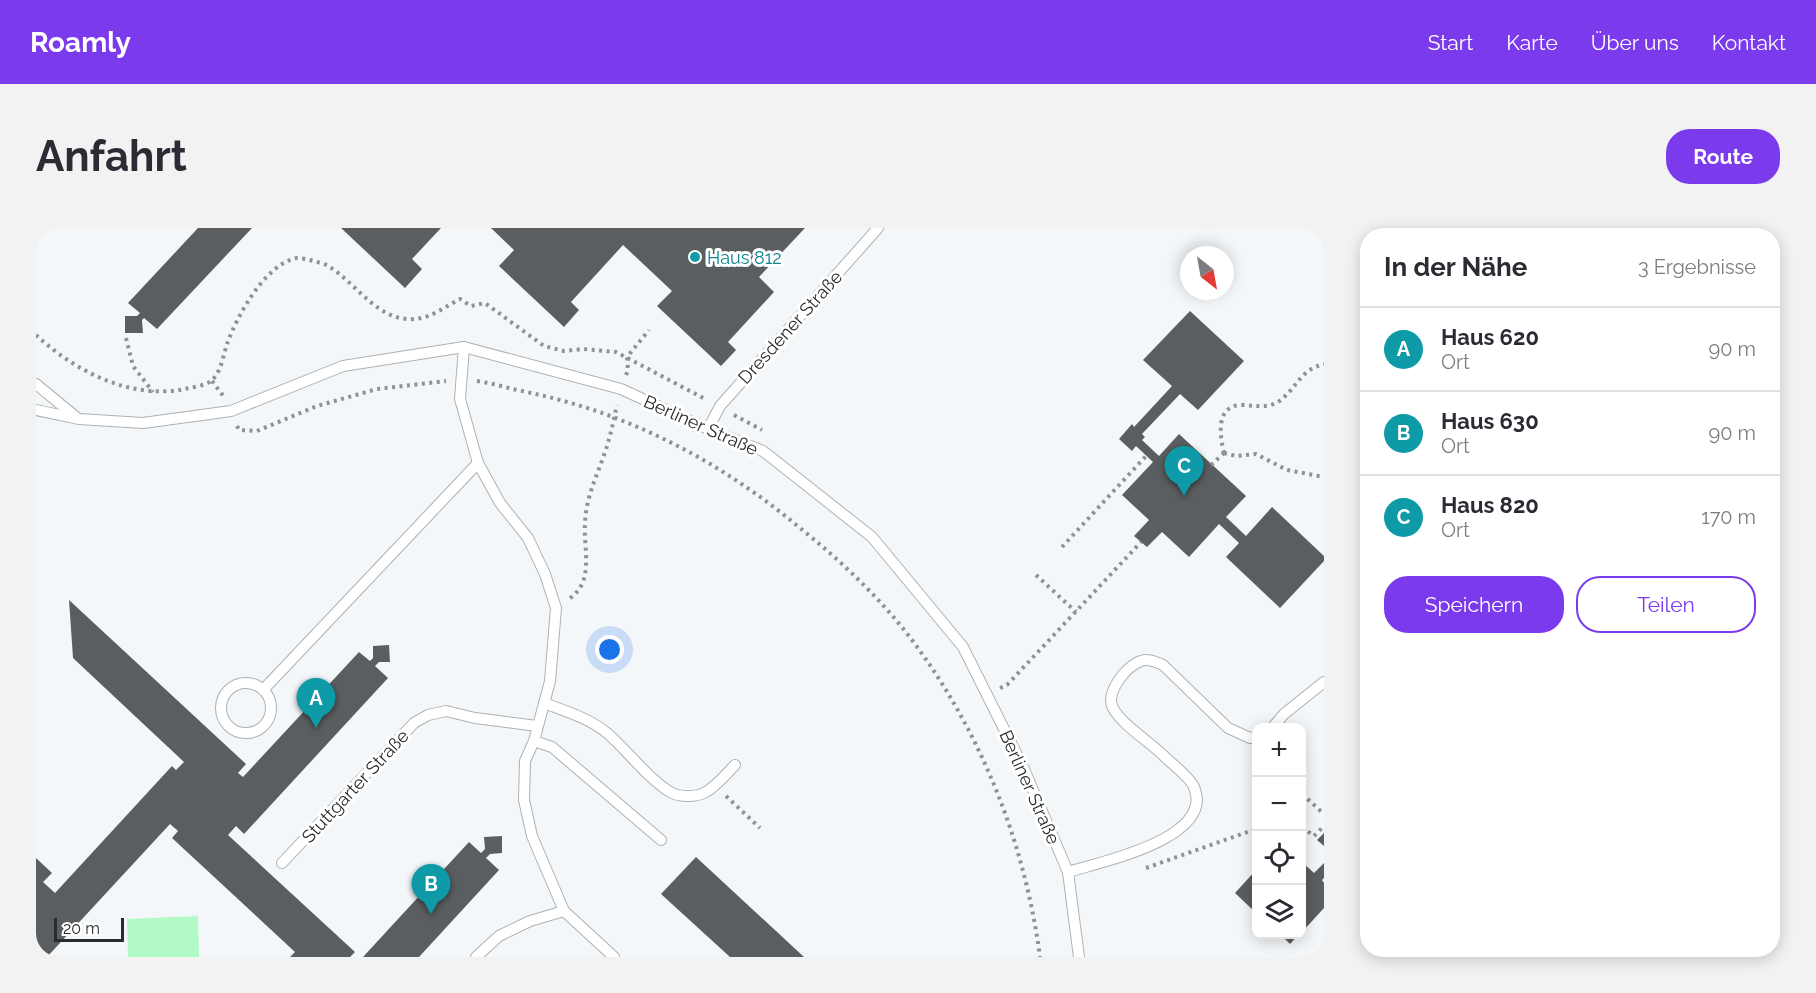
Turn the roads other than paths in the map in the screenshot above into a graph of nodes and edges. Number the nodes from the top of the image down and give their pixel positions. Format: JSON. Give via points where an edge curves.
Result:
{"nodes":[{"id":1,"x":878,"y":228,"type":"edge"},
{"id":2,"x":464,"y":347,"type":"junction"},
{"id":3,"x":36,"y":384,"type":"edge"},
{"id":4,"x":36,"y":410,"type":"edge"},
{"id":5,"x":79,"y":420,"type":"junction"},
{"id":6,"x":708,"y":429,"type":"junction"},
{"id":7,"x":478,"y":463,"type":"junction"},
{"id":8,"x":1324,"y":682,"type":"edge"},
{"id":9,"x":263,"y":690,"type":"junction"},
{"id":10,"x":544,"y":703,"type":"junction"},
{"id":11,"x":1277,"y":723,"type":"edge"},
{"id":12,"x":537,"y":726,"type":"junction"},
{"id":13,"x":1252,"y":738,"type":"edge"},
{"id":14,"x":534,"y":741,"type":"junction"},
{"id":15,"x":735,"y":765,"type":"dead end"},
{"id":16,"x":661,"y":840,"type":"dead end"},
{"id":17,"x":282,"y":863,"type":"dead end"},
{"id":18,"x":1068,"y":872,"type":"junction"},
{"id":19,"x":564,"y":912,"type":"junction"},
{"id":20,"x":476,"y":957,"type":"edge"},
{"id":21,"x":614,"y":957,"type":"edge"},
{"id":22,"x":1079,"y":957,"type":"edge"}],
"edges":[{"from":1,"to":6,"type":"lane","name":"Dresdener Straße","via":[[720,406]]},
{"from":2,"to":5,"type":"lane","name":"Berliner Straße","via":[[343,366],[231,411],[143,423]]},
{"from":2,"to":6,"type":"lane","name":"Berliner Straße","via":[[621,389]]},
{"from":2,"to":7,"type":"lane","via":[[460,399]]},
{"from":3,"to":5,"type":"lane"},
{"from":4,"to":5,"type":"lane","name":"Berliner Straße"},
{"from":6,"to":18,"type":"lane","name":"Berliner Straße","via":[[763,451],[872,537],[963,647],[1024,769]]},
{"from":7,"to":9,"type":"lane"},
{"from":7,"to":10,"type":"lane","via":[[500,503],[528,538],[556,608],[550,681]]},
{"from":8,"to":11,"type":"lane"},
{"from":9,"to":9,"type":"lane","via":[[248,683],[239,684],[224,695],[220,713],[231,729],[249,733],[264,726],[271,711]]},
{"from":10,"to":12,"type":"lane"},
{"from":10,"to":15,"type":"lane","via":[[606,731],[674,794],[703,794]]},
{"from":12,"to":14,"type":"lane"},
{"from":12,"to":17,"type":"lane","name":"Stuttgarter Straße","via":[[446,711],[428,715],[404,732]]},
{"from":13,"to":18,"type":"lane","via":[[1228,728],[1163,665],[1140,661],[1115,686],[1113,708],[1192,784],[1197,804],[1191,819],[1156,844]]},
{"from":14,"to":16,"type":"lane","via":[[552,747]]},
{"from":14,"to":19,"type":"lane","via":[[525,761],[524,800],[532,836]]},
{"from":18,"to":22,"type":"lane","name":"Berliner Straße"},
{"from":19,"to":20,"type":"lane","via":[[530,921],[500,936]]},
{"from":19,"to":21,"type":"lane"}]}
